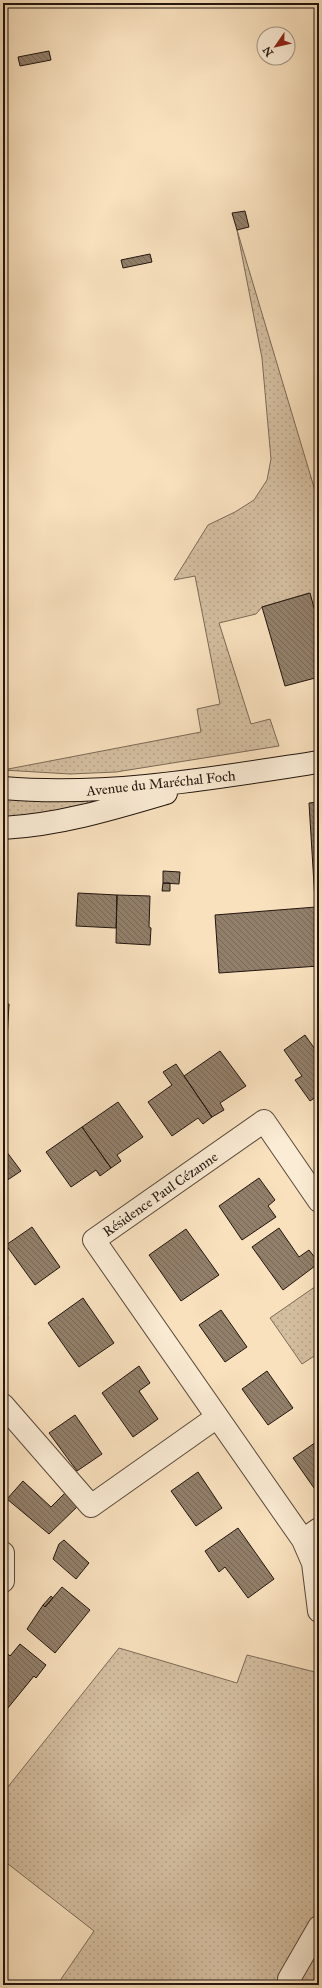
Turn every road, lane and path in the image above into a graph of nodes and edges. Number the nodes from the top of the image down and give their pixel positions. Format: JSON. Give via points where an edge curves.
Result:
{"nodes":[{"id":1,"x":319,"y":762,"type":"edge"},
{"id":2,"x":211,"y":780,"type":"junction"},
{"id":3,"x":3,"y":788,"type":"edge"},
{"id":4,"x":3,"y":828,"type":"edge"},
{"id":5,"x":319,"y":1200,"type":"edge"},
{"id":6,"x":3,"y":1405,"type":"edge"},
{"id":7,"x":218,"y":1417,"type":"junction"},
{"id":8,"x":311,"y":1534,"type":"edge"},
{"id":9,"x":3,"y":1553,"type":"edge"},
{"id":10,"x":3,"y":1582,"type":"edge"},
{"id":11,"x":319,"y":1612,"type":"edge"},
{"id":12,"x":319,"y":1927,"type":"edge"},
{"id":13,"x":289,"y":1980,"type":"dead end"}],
"edges":[{"from":1,"to":2,"type":"street","name":"Avenue du Maréchal Foch"},
{"from":2,"to":3,"type":"street","name":"Avenue du Maréchal Foch","via":[[67,792]]},
{"from":2,"to":4,"type":"street","via":[[56,823]]},
{"from":5,"to":7,"type":"street","name":"Résidence Paul Cézanne","via":[[264,1121],[94,1240]]},
{"from":6,"to":7,"type":"street","via":[[91,1506]]},
{"from":7,"to":8,"type":"street","name":"Résidence Paul Cézanne"},
{"from":8,"to":11,"type":"street","name":"Résidence Paul Cézanne"},
{"from":9,"to":10,"type":"street"},
{"from":12,"to":13,"type":"street"}]}
